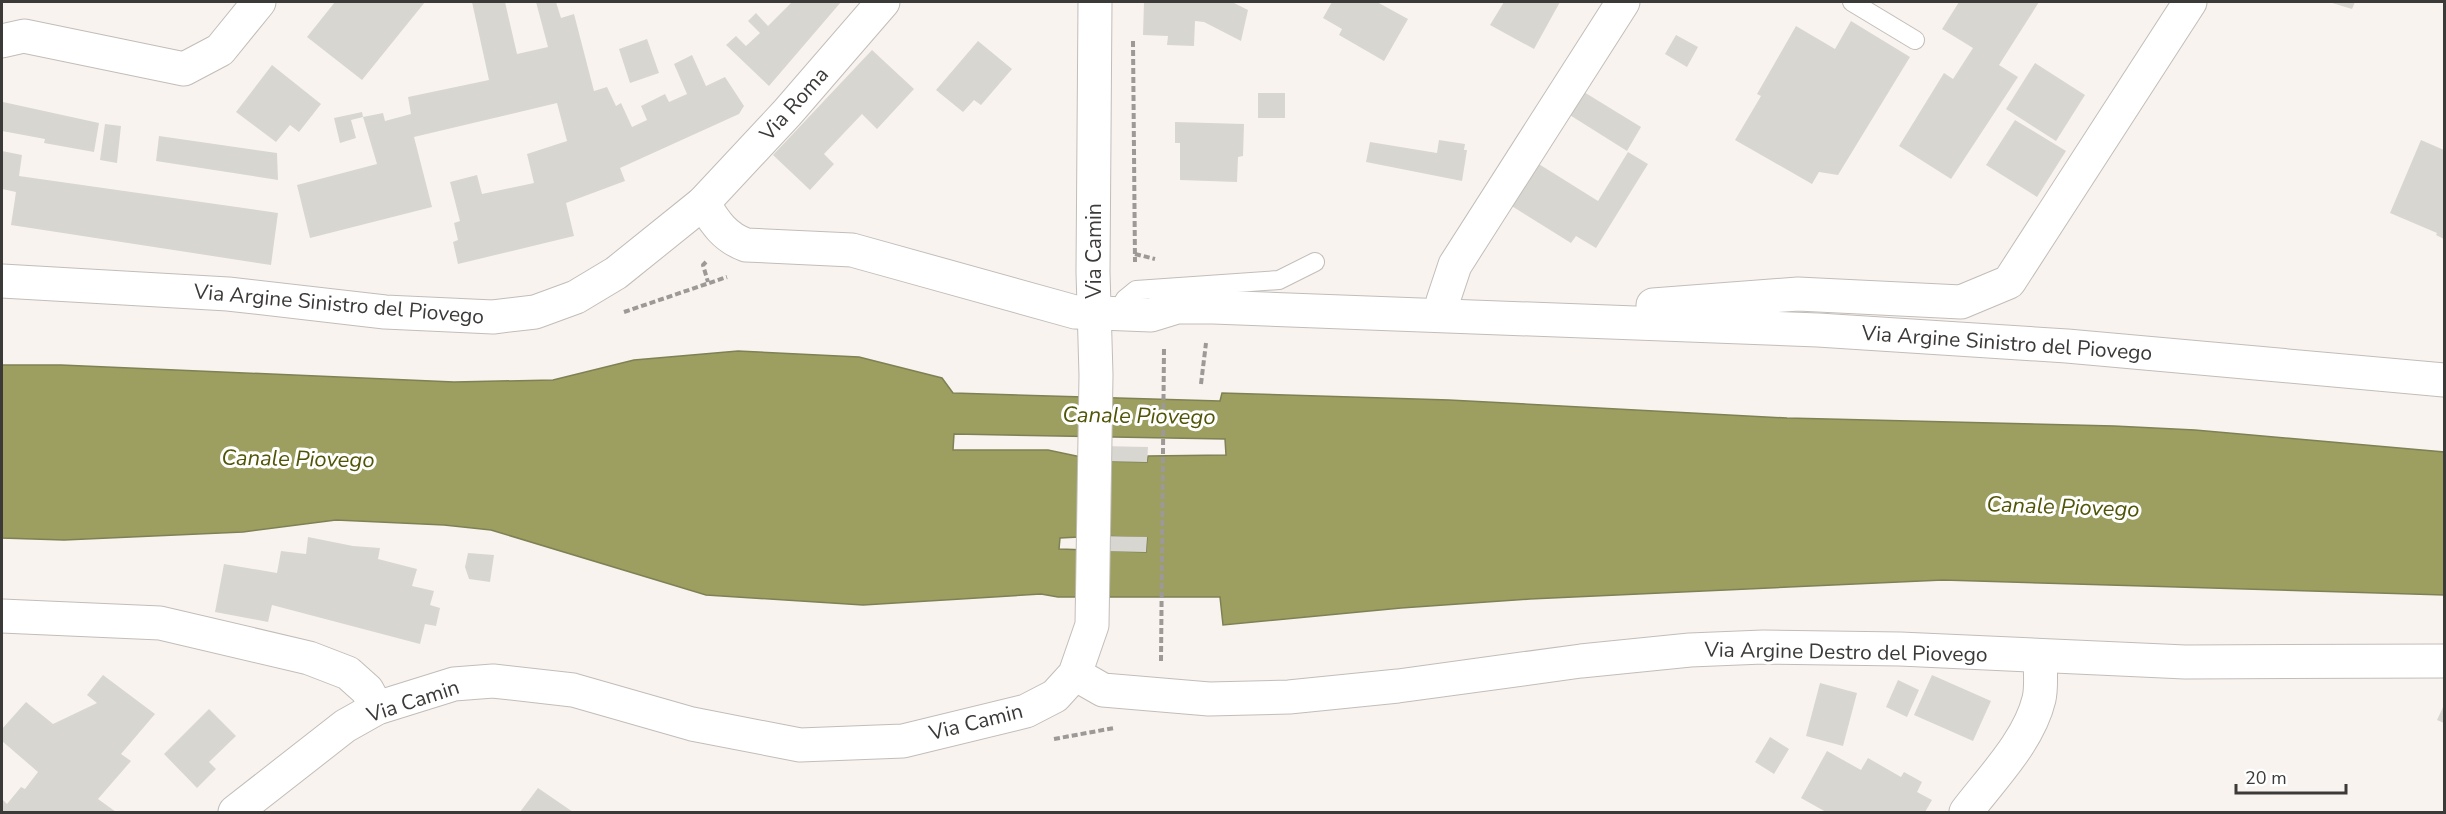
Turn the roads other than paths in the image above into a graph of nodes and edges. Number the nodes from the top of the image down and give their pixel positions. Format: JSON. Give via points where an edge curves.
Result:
{"nodes":[{"id":1,"x":259,"y":2,"type":"edge"},
{"id":2,"x":883,"y":2,"type":"edge"},
{"id":3,"x":1095,"y":2,"type":"edge"},
{"id":4,"x":1623,"y":2,"type":"edge"},
{"id":5,"x":1852,"y":2,"type":"edge"},
{"id":6,"x":2190,"y":2,"type":"edge"},
{"id":7,"x":1915,"y":40,"type":"dead end"},
{"id":8,"x":2,"y":41,"type":"edge"},
{"id":9,"x":703,"y":203,"type":"junction"},
{"id":10,"x":1315,"y":262,"type":"dead end"},
{"id":11,"x":2,"y":281,"type":"edge"},
{"id":12,"x":1106,"y":313,"type":"junction"},
{"id":13,"x":1442,"y":315,"type":"junction"},
{"id":14,"x":1568,"y":319,"type":"junction"},
{"id":15,"x":2445,"y":380,"type":"edge"},
{"id":16,"x":2,"y":616,"type":"edge"},
{"id":17,"x":2040,"y":657,"type":"junction"},
{"id":18,"x":2445,"y":661,"type":"edge"},
{"id":19,"x":1075,"y":674,"type":"junction"},
{"id":20,"x":377,"y":708,"type":"junction"},
{"id":21,"x":235,"y":813,"type":"edge"},
{"id":22,"x":1966,"y":813,"type":"edge"}],
"edges":[{"from":1,"to":8,"type":"street","via":[[219,50],[184,69],[24,36]]},
{"from":2,"to":9,"type":"street","name":"Via Roma"},
{"from":3,"to":12,"type":"street","name":"Via Camin"},
{"from":4,"to":13,"type":"street","via":[[1455,265]]},
{"from":5,"to":7,"type":"lane"},
{"from":6,"to":14,"type":"street","name":"Via Argine Sinistro del Piovego","via":[[2009,282],[1961,302],[1798,294],[1632,306]]},
{"from":9,"to":11,"type":"street","name":"Via Argine Sinistro del Piovego","via":[[616,273],[576,297],[535,312],[493,317],[385,312],[228,294]]},
{"from":9,"to":12,"type":"street","name":"Via Argine Sinistro del Piovego","via":[[731,239],[746,245],[852,250],[1075,312]]},
{"from":10,"to":12,"type":"lane","via":[[1279,280],[1136,290]]},
{"from":12,"to":13,"type":"street","name":"Via Argine Sinistro del Piovego","via":[[1151,315],[1177,307],[1213,307]]},
{"from":12,"to":19,"type":"street","name":"Via Camin","via":[[1096,375],[1092,625]]},
{"from":13,"to":14,"type":"street","name":"Via Argine Sinistro del Piovego"},
{"from":14,"to":15,"type":"street","name":"Via Argine Sinistro del Piovego","via":[[2067,346]]},
{"from":16,"to":20,"type":"street","via":[[160,623],[298,655],[348,673],[367,690]]},
{"from":17,"to":18,"type":"street","name":"Via Argine Destro del Piovego","via":[[2240,663]]},
{"from":17,"to":19,"type":"street","name":"Via Argine Destro del Piovego","via":[[1900,649],[1690,650],[1398,686],[1289,697],[1209,699],[1103,690]]},
{"from":17,"to":22,"type":"street","via":[[2039,699],[2027,727]]},
{"from":19,"to":20,"type":"street","name":"Via Camin","via":[[1055,696],[1026,711],[903,741],[851,744],[800,745],[743,736],[573,690],[493,681],[454,684]]},
{"from":20,"to":21,"type":"street","name":"Via Camin","via":[[318,746]]}]}
